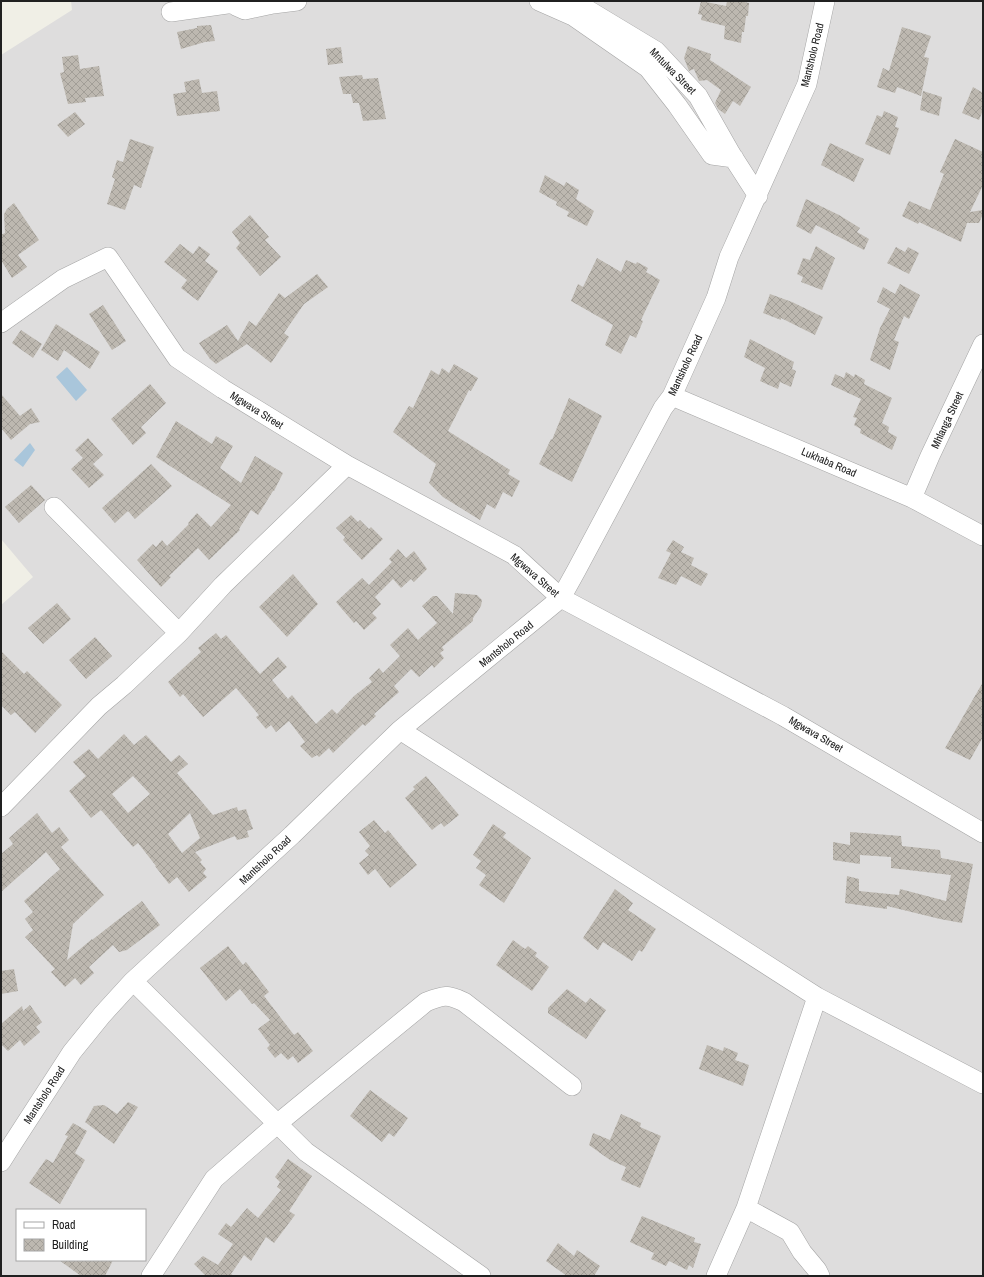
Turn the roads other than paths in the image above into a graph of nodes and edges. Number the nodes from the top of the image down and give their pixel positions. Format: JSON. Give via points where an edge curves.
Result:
{"nodes":[{"id":1,"x":297,"y":1,"type":"edge"},
{"id":2,"x":539,"y":1,"type":"edge"},
{"id":3,"x":569,"y":1,"type":"edge"},
{"id":4,"x":825,"y":1,"type":"edge"},
{"id":5,"x":240,"y":2,"type":"edge"},
{"id":6,"x":184,"y":14,"type":"dead end"},
{"id":7,"x":734,"y":158,"type":"junction"},
{"id":8,"x":758,"y":196,"type":"junction"},
{"id":9,"x":1,"y":323,"type":"edge"},
{"id":10,"x":983,"y":344,"type":"edge"},
{"id":11,"x":672,"y":396,"type":"junction"},
{"id":12,"x":347,"y":465,"type":"junction"},
{"id":13,"x":912,"y":498,"type":"junction"},
{"id":14,"x":54,"y":507,"type":"dead end"},
{"id":15,"x":983,"y":536,"type":"edge"},
{"id":16,"x":561,"y":598,"type":"junction"},
{"id":17,"x":179,"y":633,"type":"junction"},
{"id":18,"x":400,"y":730,"type":"junction"},
{"id":19,"x":1,"y":807,"type":"edge"},
{"id":20,"x":983,"y":833,"type":"edge"},
{"id":21,"x":133,"y":982,"type":"junction"},
{"id":22,"x":817,"y":997,"type":"junction"},
{"id":23,"x":983,"y":1084,"type":"edge"},
{"id":24,"x":572,"y":1086,"type":"dead end"},
{"id":25,"x":277,"y":1124,"type":"junction"},
{"id":26,"x":1,"y":1162,"type":"edge"},
{"id":27,"x":746,"y":1208,"type":"junction"},
{"id":28,"x":151,"y":1276,"type":"edge"},
{"id":29,"x":481,"y":1276,"type":"edge"},
{"id":30,"x":716,"y":1276,"type":"edge"},
{"id":31,"x":820,"y":1276,"type":"edge"}],
"edges":[{"from":1,"to":5,"type":"street","via":[[245,10]]},
{"from":2,"to":7,"type":"street","via":[[572,16],[648,68],[678,105],[712,155]]},
{"from":3,"to":7,"type":"street","name":"Mntulwa Street","via":[[656,50],[698,96]]},
{"from":4,"to":8,"type":"street","name":"Mantsholo Road","via":[[807,84]]},
{"from":5,"to":6,"type":"street"},
{"from":7,"to":8,"type":"street","name":"Mntulwa Street"},
{"from":8,"to":11,"type":"street","name":"Mantsholo Road","via":[[729,257],[716,298]]},
{"from":9,"to":12,"type":"street","name":"Mgwava Street","via":[[63,279],[108,257],[177,358]]},
{"from":10,"to":13,"type":"street","name":"Mhlanga Street"},
{"from":11,"to":13,"type":"street","name":"Lukhaba Road"},
{"from":11,"to":16,"type":"street","name":"Mantsholo Road","via":[[663,408]]},
{"from":12,"to":16,"type":"street","name":"Mgwava Street","via":[[514,555]]},
{"from":12,"to":17,"type":"street"},
{"from":13,"to":15,"type":"street","name":"Lukhaba Road"},
{"from":14,"to":17,"type":"street"},
{"from":16,"to":18,"type":"street","name":"Mantsholo Road"},
{"from":16,"to":20,"type":"street","name":"Mgwava Street","via":[[783,716]]},
{"from":17,"to":19,"type":"street","via":[[99,706]]},
{"from":18,"to":21,"type":"street","name":"Mantsholo Road","via":[[292,835]]},
{"from":18,"to":22,"type":"street"},
{"from":21,"to":25,"type":"street"},
{"from":21,"to":26,"type":"street","name":"Mantsholo Road","via":[[72,1052]]},
{"from":22,"to":23,"type":"street"},
{"from":22,"to":27,"type":"street"},
{"from":24,"to":25,"type":"street","via":[[464,1002],[453,997],[441,996],[426,1002]]},
{"from":25,"to":28,"type":"street","via":[[214,1179]]},
{"from":25,"to":29,"type":"street","via":[[306,1152]]},
{"from":27,"to":30,"type":"street"},
{"from":27,"to":31,"type":"street","via":[[790,1232]]}]}
